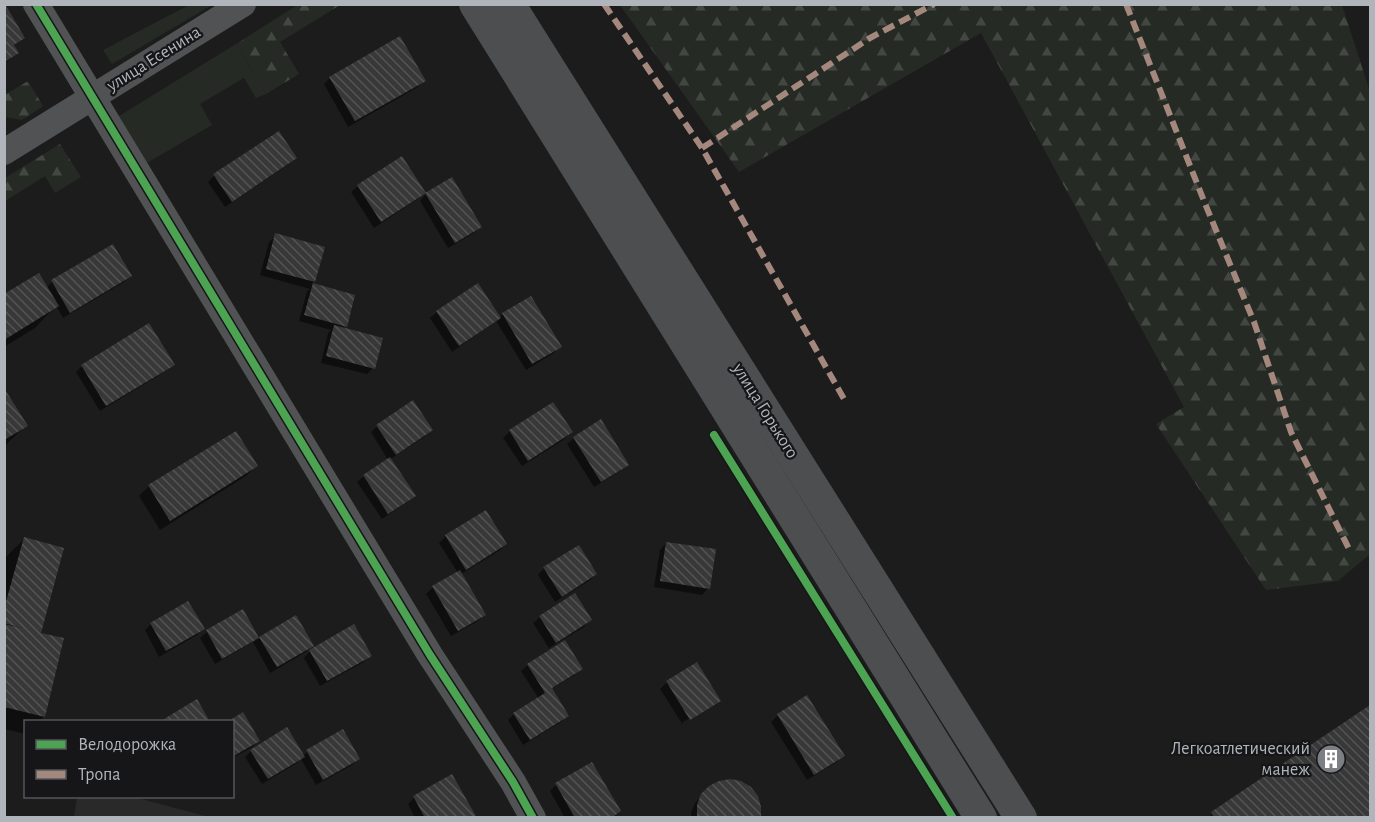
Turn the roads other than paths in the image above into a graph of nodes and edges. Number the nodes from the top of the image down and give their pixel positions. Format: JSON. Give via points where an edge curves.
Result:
{"nodes":[{"id":1,"x":36,"y":4,"type":"edge"},
{"id":2,"x":243,"y":4,"type":"edge"},
{"id":3,"x":475,"y":4,"type":"edge"},
{"id":4,"x":509,"y":4,"type":"edge"},
{"id":5,"x":91,"y":98,"type":"junction"},
{"id":6,"x":4,"y":152,"type":"edge"},
{"id":7,"x":533,"y":818,"type":"edge"},
{"id":8,"x":981,"y":818,"type":"edge"},
{"id":9,"x":1021,"y":818,"type":"edge"}],
"edges":[{"from":1,"to":5,"type":"street"},
{"from":2,"to":5,"type":"street","name":"улица Есенина"},
{"from":3,"to":8,"type":"main road","name":"улица Горького"},
{"from":4,"to":9,"type":"main road","name":"улица Горького"},
{"from":5,"to":6,"type":"street","name":"улица Есенина"},
{"from":5,"to":7,"type":"street"}]}
